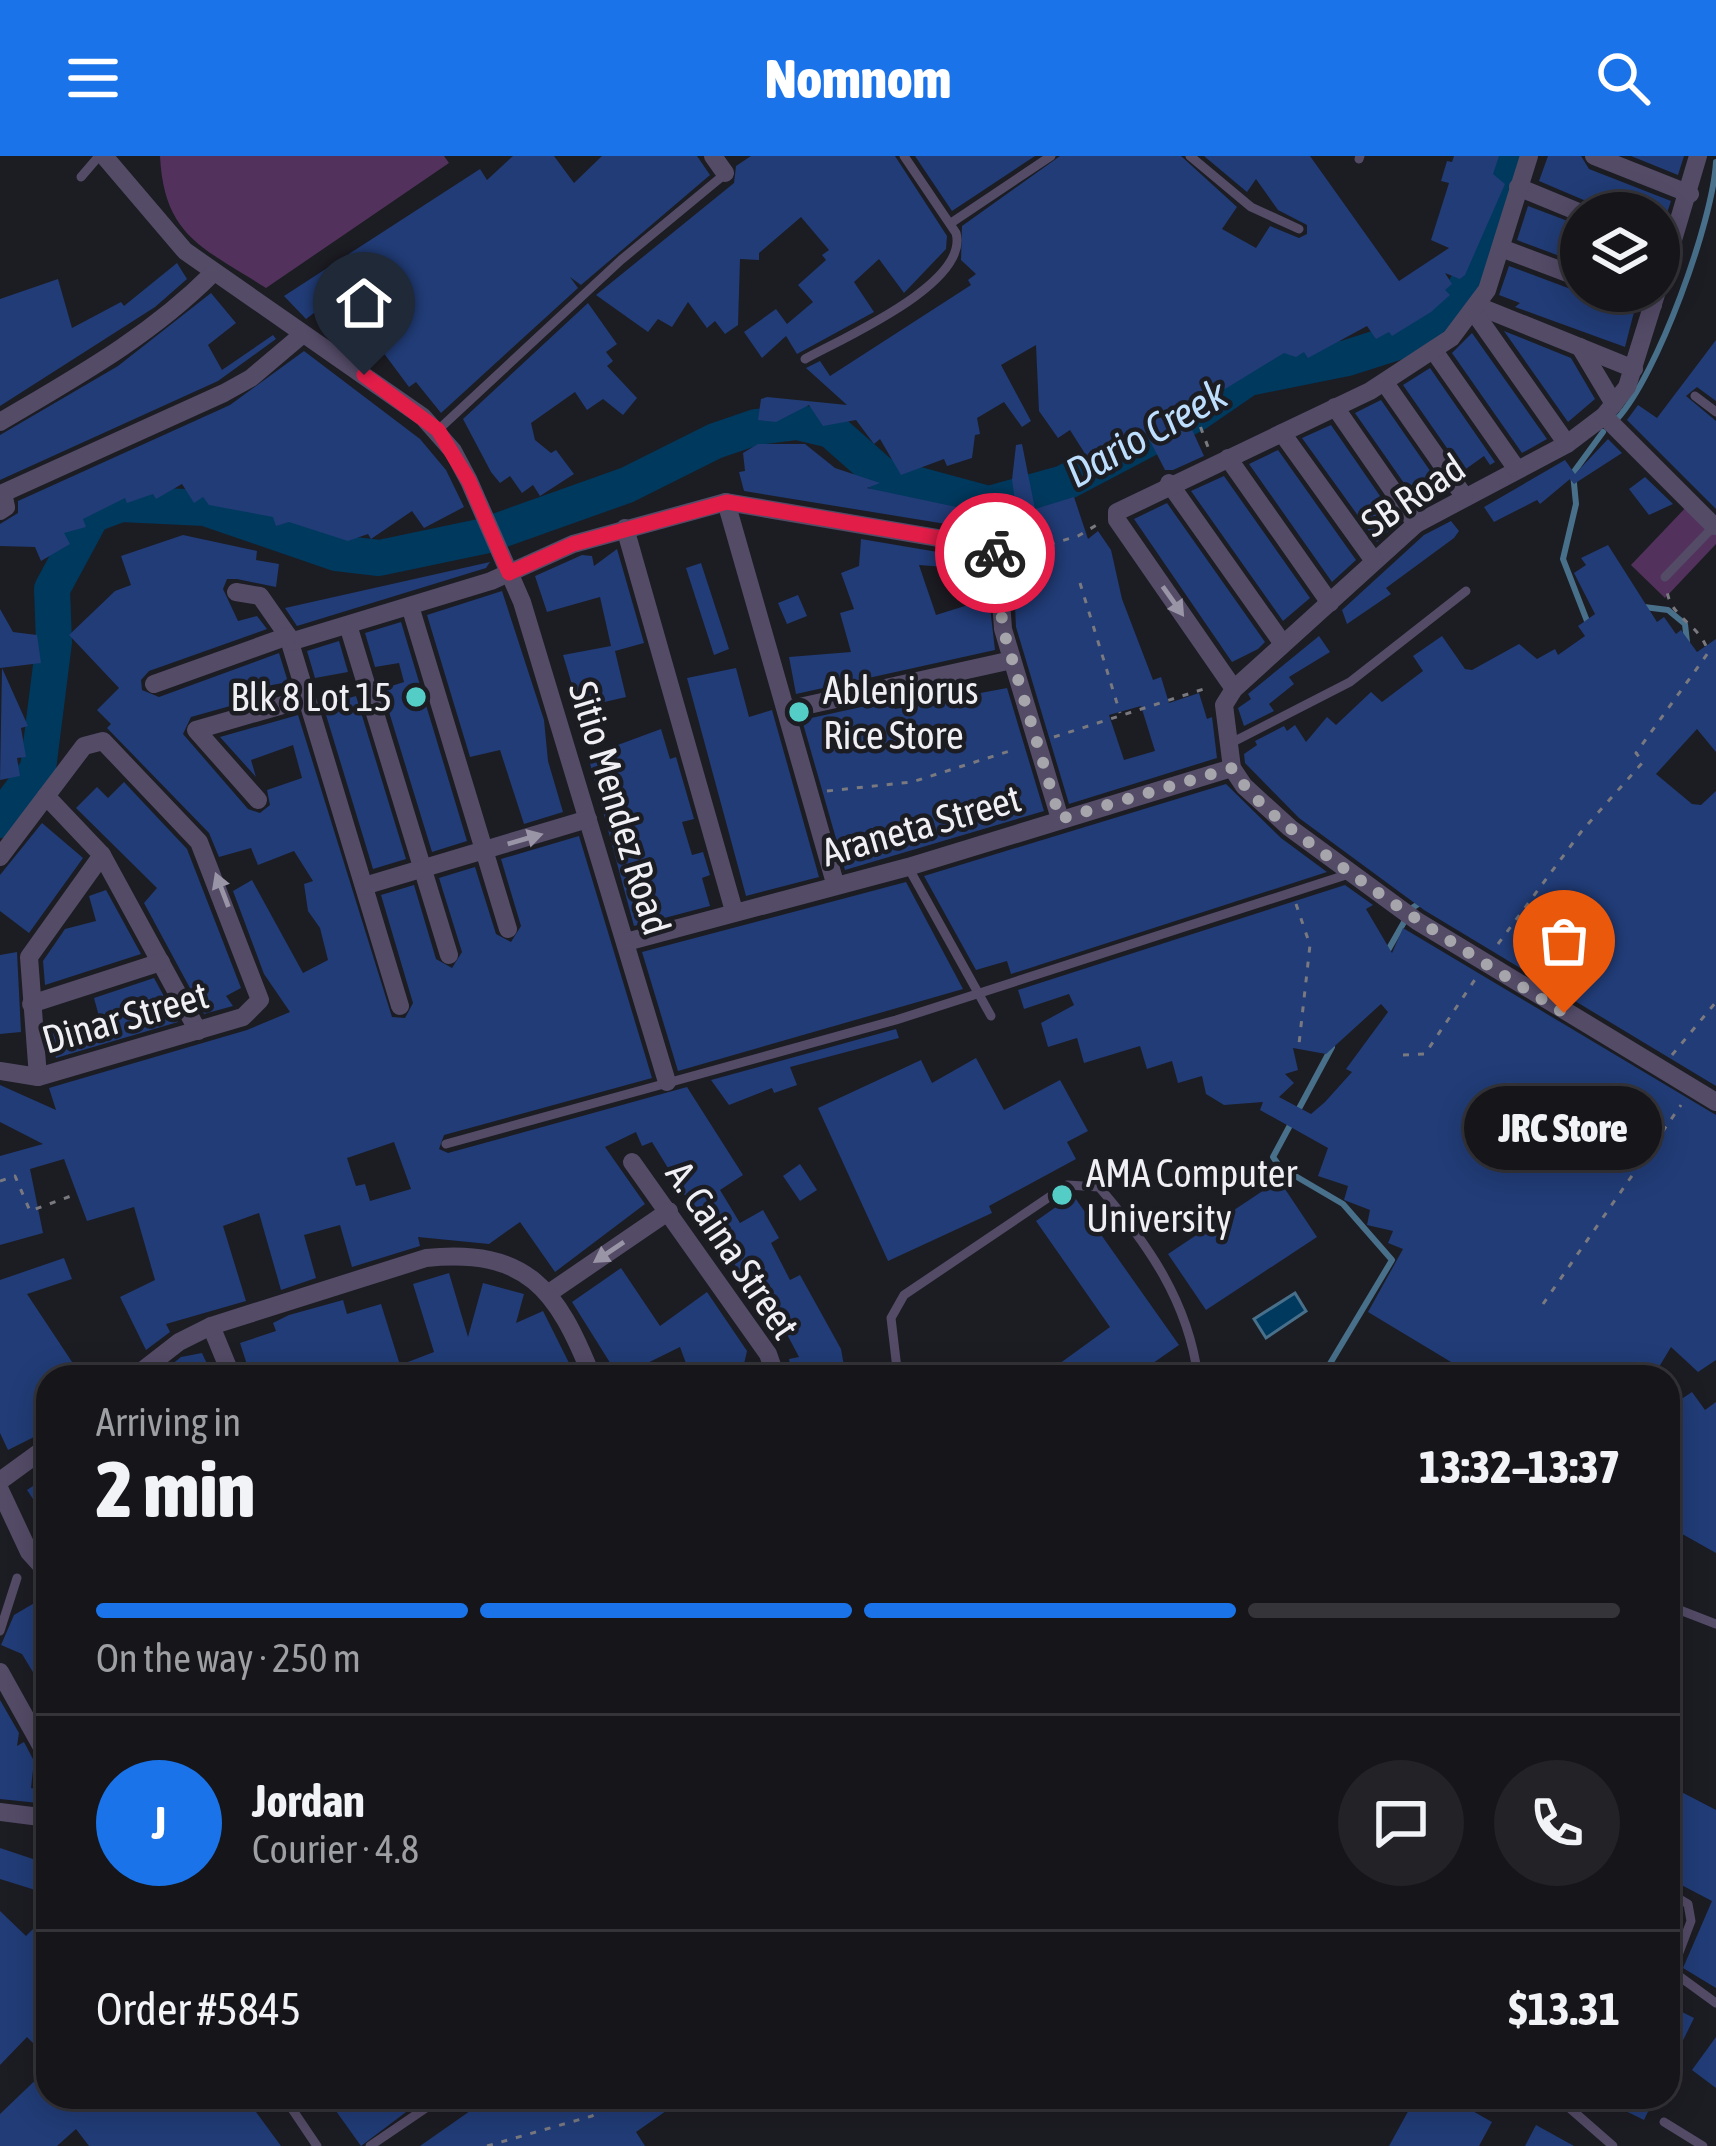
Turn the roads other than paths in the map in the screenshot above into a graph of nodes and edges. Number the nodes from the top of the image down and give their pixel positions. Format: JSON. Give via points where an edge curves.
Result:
{"nodes":[{"id":1,"x":102,"y":156,"type":"edge"},
{"id":2,"x":904,"y":156,"type":"edge"},
{"id":3,"x":1052,"y":156,"type":"edge"},
{"id":4,"x":1190,"y":156,"type":"edge"},
{"id":5,"x":1528,"y":156,"type":"edge"},
{"id":6,"x":1594,"y":156,"type":"edge"},
{"id":7,"x":1698,"y":156,"type":"edge"},
{"id":8,"x":719,"y":165,"type":"edge"},
{"id":9,"x":81,"y":177,"type":"dead end"},
{"id":10,"x":1518,"y":187,"type":"junction"},
{"id":11,"x":1690,"y":194,"type":"junction"},
{"id":12,"x":1560,"y":204,"type":"edge"},
{"id":13,"x":1680,"y":216,"type":"edge"},
{"id":14,"x":951,"y":223,"type":"junction"},
{"id":15,"x":1299,"y":230,"type":"dead end"},
{"id":16,"x":1501,"y":248,"type":"junction"},
{"id":17,"x":1560,"y":270,"type":"edge"},
{"id":18,"x":212,"y":274,"type":"junction"},
{"id":19,"x":1476,"y":309,"type":"junction"},
{"id":20,"x":1651,"y":312,"type":"edge"},
{"id":21,"x":303,"y":334,"type":"junction"},
{"id":22,"x":1579,"y":346,"type":"junction"},
{"id":23,"x":1434,"y":351,"type":"junction"},
{"id":24,"x":806,"y":359,"type":"dead end"},
{"id":25,"x":1634,"y":368,"type":"junction"},
{"id":26,"x":1384,"y":383,"type":"junction"},
{"id":27,"x":1695,"y":396,"type":"dead end"},
{"id":28,"x":1335,"y":406,"type":"junction"},
{"id":29,"x":1609,"y":410,"type":"junction"},
{"id":30,"x":1716,"y":412,"type":"edge"},
{"id":31,"x":0,"y":422,"type":"edge"},
{"id":32,"x":438,"y":430,"type":"junction"},
{"id":33,"x":1282,"y":433,"type":"junction"},
{"id":34,"x":1568,"y":444,"type":"junction"},
{"id":35,"x":1228,"y":458,"type":"junction"},
{"id":36,"x":1516,"y":468,"type":"junction"},
{"id":37,"x":1169,"y":483,"type":"junction"},
{"id":38,"x":1464,"y":496,"type":"junction"},
{"id":39,"x":727,"y":502,"type":"junction"},
{"id":40,"x":0,"y":511,"type":"edge"},
{"id":41,"x":1416,"y":524,"type":"junction"},
{"id":42,"x":1714,"y":526,"type":"edge"},
{"id":43,"x":625,"y":528,"type":"junction"},
{"id":44,"x":1374,"y":560,"type":"junction"},
{"id":45,"x":505,"y":564,"type":"junction"},
{"id":46,"x":1664,"y":577,"type":"road end"},
{"id":47,"x":1466,"y":591,"type":"dead end"},
{"id":48,"x":236,"y":592,"type":"dead end"},
{"id":49,"x":1330,"y":602,"type":"junction"},
{"id":50,"x":410,"y":606,"type":"junction"},
{"id":51,"x":348,"y":625,"type":"junction"},
{"id":52,"x":289,"y":639,"type":"junction"},
{"id":53,"x":1283,"y":644,"type":"junction"},
{"id":54,"x":1012,"y":660,"type":"junction"},
{"id":55,"x":154,"y":684,"type":"dead end"},
{"id":56,"x":1232,"y":685,"type":"junction"},
{"id":57,"x":307,"y":698,"type":"junction"},
{"id":58,"x":786,"y":710,"type":"junction"},
{"id":59,"x":1226,"y":745,"type":"junction"},
{"id":60,"x":1232,"y":768,"type":"junction"},
{"id":61,"x":46,"y":796,"type":"junction"},
{"id":62,"x":258,"y":800,"type":"dead end"},
{"id":63,"x":588,"y":819,"type":"junction"},
{"id":64,"x":1060,"y":819,"type":"junction"},
{"id":65,"x":484,"y":851,"type":"junction"},
{"id":66,"x":102,"y":855,"type":"junction"},
{"id":67,"x":0,"y":856,"type":"edge"},
{"id":68,"x":908,"y":868,"type":"junction"},
{"id":69,"x":422,"y":869,"type":"junction"},
{"id":70,"x":1350,"y":873,"type":"junction"},
{"id":71,"x":835,"y":883,"type":"junction"},
{"id":72,"x":364,"y":886,"type":"junction"},
{"id":73,"x":734,"y":911,"type":"junction"},
{"id":74,"x":508,"y":929,"type":"dead end"},
{"id":75,"x":626,"y":942,"type":"junction"},
{"id":76,"x":449,"y":955,"type":"dead end"},
{"id":77,"x":161,"y":962,"type":"junction"},
{"id":78,"x":979,"y":992,"type":"junction"},
{"id":79,"x":31,"y":1004,"type":"junction"},
{"id":80,"x":400,"y":1006,"type":"dead end"},
{"id":81,"x":991,"y":1016,"type":"dead end"},
{"id":82,"x":198,"y":1031,"type":"junction"},
{"id":83,"x":0,"y":1071,"type":"edge"},
{"id":84,"x":38,"y":1077,"type":"junction"},
{"id":85,"x":667,"y":1082,"type":"junction"},
{"id":86,"x":1716,"y":1102,"type":"edge"},
{"id":87,"x":446,"y":1144,"type":"dead end"},
{"id":88,"x":632,"y":1162,"type":"dead end"},
{"id":89,"x":669,"y":1211,"type":"junction"},
{"id":90,"x":550,"y":1293,"type":"junction"},
{"id":91,"x":211,"y":1326,"type":"junction"},
{"id":92,"x":149,"y":1365,"type":"edge"},
{"id":93,"x":227,"y":1365,"type":"edge"},
{"id":94,"x":586,"y":1365,"type":"edge"},
{"id":95,"x":772,"y":1365,"type":"edge"},
{"id":96,"x":897,"y":1365,"type":"edge"},
{"id":97,"x":1197,"y":1365,"type":"edge"},
{"id":98,"x":36,"y":1456,"type":"edge"},
{"id":99,"x":0,"y":1485,"type":"edge"},
{"id":100,"x":36,"y":1560,"type":"edge"},
{"id":101,"x":17,"y":1579,"type":"dead end"},
{"id":102,"x":1680,"y":1610,"type":"edge"},
{"id":103,"x":1716,"y":1624,"type":"edge"},
{"id":104,"x":0,"y":1631,"type":"edge"},
{"id":105,"x":0,"y":1672,"type":"edge"},
{"id":106,"x":36,"y":1736,"type":"edge"},
{"id":107,"x":0,"y":1812,"type":"edge"},
{"id":108,"x":36,"y":1816,"type":"edge"},
{"id":109,"x":1680,"y":1899,"type":"edge"},
{"id":110,"x":1680,"y":1949,"type":"edge"},
{"id":111,"x":1680,"y":1977,"type":"edge"},
{"id":112,"x":1716,"y":2003,"type":"edge"},
{"id":113,"x":292,"y":2109,"type":"edge"},
{"id":114,"x":424,"y":2109,"type":"edge"},
{"id":115,"x":1571,"y":2109,"type":"edge"},
{"id":116,"x":1664,"y":2122,"type":"dead end"},
{"id":117,"x":317,"y":2146,"type":"edge"},
{"id":118,"x":370,"y":2146,"type":"edge"},
{"id":119,"x":1613,"y":2146,"type":"edge"},
{"id":120,"x":1703,"y":2146,"type":"edge"}],
"edges":[{"from":1,"to":9,"type":"lane"},
{"from":1,"to":18,"type":"street"},
{"from":2,"to":14,"type":"lane"},
{"from":3,"to":14,"type":"lane"},
{"from":4,"to":15,"type":"lane","via":[[1251,207]]},
{"from":5,"to":10,"type":"street"},
{"from":6,"to":11,"type":"street"},
{"from":7,"to":11,"type":"street","name":"SB Road"},
{"from":8,"to":32,"type":"lane"},
{"from":10,"to":12,"type":"street"},
{"from":10,"to":16,"type":"street"},
{"from":11,"to":13,"type":"street","name":"SB Road"},
{"from":14,"to":24,"type":"lane","via":[[959,245],[952,266]]},
{"from":16,"to":17,"type":"street"},
{"from":16,"to":19,"type":"street"},
{"from":18,"to":21,"type":"street"},
{"from":18,"to":31,"type":"street","via":[[154,327]]},
{"from":19,"to":22,"type":"street"},
{"from":19,"to":23,"type":"street"},
{"from":19,"to":34,"type":"street"},
{"from":20,"to":25,"type":"street","name":"SB Road"},
{"from":21,"to":32,"type":"street"},
{"from":21,"to":40,"type":"street","via":[[224,393],[3,493]]},
{"from":22,"to":25,"type":"street"},
{"from":22,"to":29,"type":"street"},
{"from":23,"to":26,"type":"street"},
{"from":23,"to":36,"type":"street"},
{"from":25,"to":29,"type":"street","name":"SB Road"},
{"from":26,"to":28,"type":"street"},
{"from":26,"to":38,"type":"street"},
{"from":27,"to":30,"type":"lane"},
{"from":28,"to":33,"type":"street"},
{"from":28,"to":41,"type":"street"},
{"from":29,"to":34,"type":"street","name":"SB Road"},
{"from":29,"to":42,"type":"street"},
{"from":32,"to":45,"type":"street","name":"Sitio Mendez Road"},
{"from":33,"to":35,"type":"street"},
{"from":33,"to":44,"type":"street"},
{"from":34,"to":36,"type":"street","name":"SB Road"},
{"from":35,"to":37,"type":"street"},
{"from":35,"to":49,"type":"street"},
{"from":36,"to":38,"type":"street","name":"SB Road"},
{"from":37,"to":53,"type":"street"},
{"from":37,"to":56,"type":"street","one_way":true,"via":[[1117,512],[1117,520]]},
{"from":38,"to":41,"type":"street","name":"SB Road"},
{"from":39,"to":43,"type":"street"},
{"from":39,"to":54,"type":"street","via":[[996,554]]},
{"from":39,"to":58,"type":"street"},
{"from":41,"to":44,"type":"street","name":"SB Road"},
{"from":42,"to":46,"type":"lane"},
{"from":43,"to":45,"type":"street"},
{"from":43,"to":73,"type":"street"},
{"from":44,"to":49,"type":"street","name":"SB Road"},
{"from":45,"to":50,"type":"street"},
{"from":45,"to":63,"type":"street","name":"Sitio Mendez Road"},
{"from":47,"to":59,"type":"lane","via":[[1350,682]]},
{"from":48,"to":52,"type":"street","via":[[260,596]]},
{"from":49,"to":53,"type":"street","name":"SB Road"},
{"from":50,"to":51,"type":"street"},
{"from":50,"to":65,"type":"street"},
{"from":51,"to":52,"type":"street"},
{"from":51,"to":69,"type":"street"},
{"from":52,"to":55,"type":"street"},
{"from":52,"to":57,"type":"street"},
{"from":53,"to":56,"type":"street","name":"SB Road"},
{"from":54,"to":58,"type":"street"},
{"from":54,"to":64,"type":"street"},
{"from":56,"to":59,"type":"street"},
{"from":57,"to":62,"type":"street","via":[[196,730]]},
{"from":57,"to":72,"type":"street"},
{"from":58,"to":71,"type":"street"},
{"from":59,"to":60,"type":"street"},
{"from":60,"to":64,"type":"street","name":"Araneta Street"},
{"from":60,"to":70,"type":"street","via":[[1290,828]]},
{"from":61,"to":66,"type":"street"},
{"from":61,"to":67,"type":"street"},
{"from":82,"to":61,"type":"street","name":"Dinar Street","one_way":true,"via":[[243,1017],[260,1000],[200,842],[104,741],[84,746]]},
{"from":65,"to":63,"type":"street","one_way":true},
{"from":63,"to":75,"type":"street","name":"Sitio Mendez Road"},
{"from":64,"to":68,"type":"street","name":"Araneta Street"},
{"from":65,"to":69,"type":"street"},
{"from":65,"to":74,"type":"street"},
{"from":66,"to":77,"type":"street"},
{"from":66,"to":79,"type":"street","via":[[29,957]]},
{"from":68,"to":71,"type":"street","name":"Araneta Street"},
{"from":68,"to":78,"type":"lane"},
{"from":69,"to":72,"type":"street"},
{"from":69,"to":76,"type":"street"},
{"from":70,"to":78,"type":"lane"},
{"from":70,"to":86,"type":"street"},
{"from":71,"to":73,"type":"street","name":"Araneta Street"},
{"from":72,"to":80,"type":"street"},
{"from":73,"to":75,"type":"street","name":"Araneta Street"},
{"from":75,"to":85,"type":"street","name":"Sitio Mendez Road"},
{"from":77,"to":79,"type":"street"},
{"from":77,"to":82,"type":"street"},
{"from":78,"to":81,"type":"lane"},
{"from":78,"to":85,"type":"lane"},
{"from":79,"to":84,"type":"street"},
{"from":82,"to":84,"type":"street","name":"Dinar Street"},
{"from":83,"to":84,"type":"street","name":"Dinar Street"},
{"from":85,"to":87,"type":"lane"},
{"from":88,"to":89,"type":"street","name":"A. Caina Street"},
{"from":89,"to":90,"type":"street","one_way":true},
{"from":89,"to":95,"type":"street","name":"A. Caina Street"},
{"from":90,"to":91,"type":"street","via":[[514,1266],[426,1258]]},
{"from":90,"to":94,"type":"street"},
{"from":91,"to":92,"type":"street"},
{"from":91,"to":93,"type":"street"},
{"from":96,"to":97,"type":"lane","via":[[891,1318],[904,1295],[1082,1182],[1099,1187],[1168,1279]]},
{"from":98,"to":99,"type":"street"},
{"from":99,"to":100,"type":"street"},
{"from":101,"to":104,"type":"lane"},
{"from":102,"to":103,"type":"lane"},
{"from":105,"to":106,"type":"street"},
{"from":107,"to":108,"type":"street"},
{"from":109,"to":110,"type":"lane","via":[[1692,1915]]},
{"from":111,"to":112,"type":"lane"},
{"from":113,"to":117,"type":"lane"},
{"from":114,"to":118,"type":"lane"},
{"from":115,"to":119,"type":"lane"},
{"from":116,"to":120,"type":"lane"}]}
